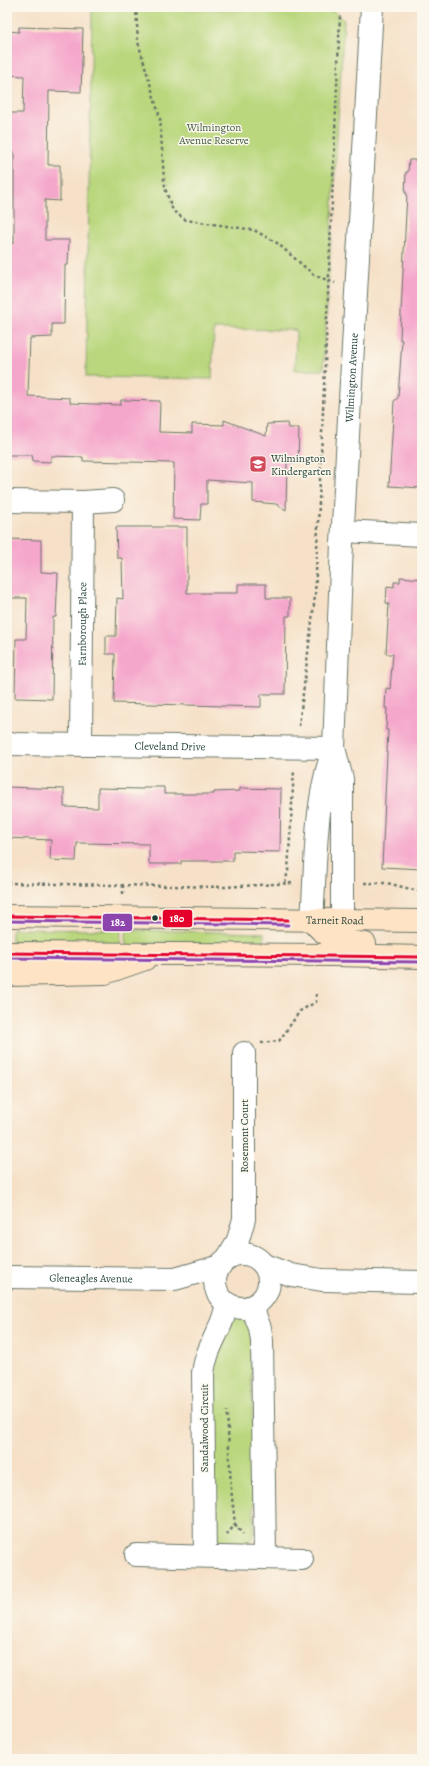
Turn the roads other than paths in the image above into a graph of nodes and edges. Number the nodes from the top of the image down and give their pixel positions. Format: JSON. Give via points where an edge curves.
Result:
{"nodes":[{"id":1,"x":372,"y":7,"type":"edge"},
{"id":2,"x":113,"y":500,"type":"dead end"},
{"id":3,"x":7,"y":501,"type":"edge"},
{"id":4,"x":83,"y":502,"type":"junction"},
{"id":5,"x":343,"y":530,"type":"junction"},
{"id":6,"x":422,"y":535,"type":"edge"},
{"id":7,"x":7,"y":744,"type":"edge"},
{"id":8,"x":80,"y":745,"type":"junction"},
{"id":9,"x":334,"y":748,"type":"junction"},
{"id":10,"x":342,"y":820,"type":"junction"},
{"id":11,"x":319,"y":821,"type":"junction"},
{"id":12,"x":7,"y":916,"type":"edge"},
{"id":13,"x":312,"y":920,"type":"junction"},
{"id":14,"x":422,"y":921,"type":"edge"},
{"id":15,"x":340,"y":930,"type":"junction"},
{"id":16,"x":422,"y":948,"type":"edge"},
{"id":17,"x":7,"y":953,"type":"edge"},
{"id":18,"x":157,"y":954,"type":"junction"},
{"id":19,"x":314,"y":956,"type":"junction"},
{"id":20,"x":422,"y":957,"type":"edge"},
{"id":21,"x":7,"y":975,"type":"edge"},
{"id":22,"x":244,"y":1053,"type":"road end"},
{"id":23,"x":244,"y":1219,"type":"junction"},
{"id":24,"x":224,"y":1262,"type":"junction"},
{"id":25,"x":261,"y":1262,"type":"junction"},
{"id":26,"x":7,"y":1277,"type":"edge"},
{"id":27,"x":175,"y":1279,"type":"junction"},
{"id":28,"x":322,"y":1280,"type":"junction"},
{"id":29,"x":422,"y":1282,"type":"edge"},
{"id":30,"x":224,"y":1301,"type":"junction"},
{"id":31,"x":258,"y":1302,"type":"junction"},
{"id":32,"x":136,"y":1556,"type":"dead end"},
{"id":33,"x":205,"y":1556,"type":"junction"},
{"id":34,"x":265,"y":1557,"type":"junction"},
{"id":35,"x":302,"y":1559,"type":"dead end"}],
"edges":[{"from":1,"to":5,"type":"street","name":"Wilmington Avenue"},
{"from":2,"to":4,"type":"street"},
{"from":3,"to":4,"type":"street"},
{"from":4,"to":8,"type":"street","name":"Farnborough Place"},
{"from":5,"to":6,"type":"street"},
{"from":5,"to":9,"type":"street","name":"Wilmington Avenue"},
{"from":7,"to":8,"type":"street","name":"Cleveland Drive"},
{"from":8,"to":9,"type":"street","name":"Cleveland Drive"},
{"from":9,"to":10,"type":"street","name":"Wilmington Avenue","via":[[342,779]]},
{"from":9,"to":11,"type":"street","name":"Wilmington Avenue","via":[[328,764]]},
{"from":10,"to":11,"type":"street"},
{"from":10,"to":15,"type":"street","name":"Wilmington Avenue"},
{"from":11,"to":13,"type":"street","name":"Wilmington Avenue"},
{"from":12,"to":13,"type":"main road","name":"Tarneit Road"},
{"from":13,"to":15,"type":"main road","via":[[326,935]]},
{"from":14,"to":15,"type":"main road","name":"Tarneit Road"},
{"from":15,"to":16,"type":"main road","via":[[363,944]]},
{"from":15,"to":19,"type":"main road","via":[[323,952]]},
{"from":17,"to":18,"type":"main road"},
{"from":18,"to":19,"type":"main road"},
{"from":18,"to":21,"type":"main road","via":[[105,973]]},
{"from":19,"to":20,"type":"main road"},
{"from":22,"to":23,"type":"street","name":"Rosemont Court"},
{"from":23,"to":24,"type":"street","name":"Rosemont Court","via":[[238,1240]]},
{"from":23,"to":25,"type":"street","name":"Rosemont Court"},
{"from":24,"to":25,"type":"street","via":[[234,1255],[243,1254]]},
{"from":24,"to":27,"type":"street","name":"Gleneagles Avenue"},
{"from":24,"to":30,"type":"street","via":[[216,1273],[215,1282]]},
{"from":25,"to":28,"type":"street","via":[[291,1275]]},
{"from":25,"to":31,"type":"street","via":[[269,1281],[268,1289]]},
{"from":26,"to":27,"type":"street","name":"Gleneagles Avenue"},
{"from":27,"to":30,"type":"street","name":"Gleneagles Avenue","via":[[200,1287]]},
{"from":28,"to":29,"type":"street"},
{"from":28,"to":31,"type":"street"},
{"from":30,"to":31,"type":"street","via":[[235,1308]]},
{"from":30,"to":33,"type":"street","name":"Sandalwood Circuit","via":[[220,1326],[208,1351],[204,1368]]},
{"from":31,"to":34,"type":"street","via":[[262,1340]]},
{"from":32,"to":33,"type":"street"},
{"from":33,"to":34,"type":"street"},
{"from":34,"to":35,"type":"street"}]}
